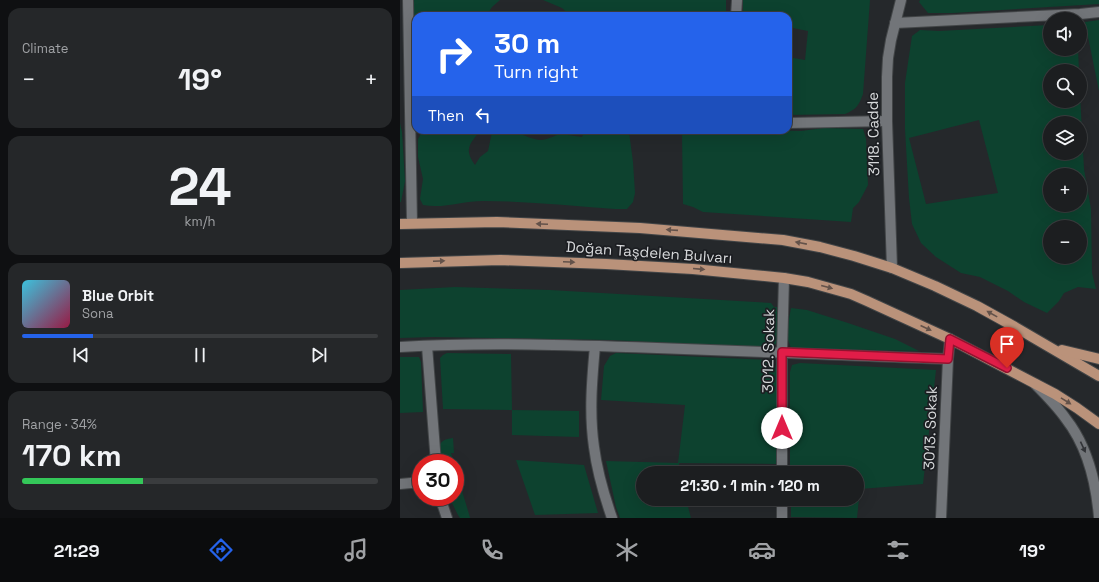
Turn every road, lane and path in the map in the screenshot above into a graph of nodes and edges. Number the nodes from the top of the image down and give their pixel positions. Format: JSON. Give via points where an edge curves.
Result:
{"nodes":[{"id":1,"x":408,"y":0,"type":"edge"},
{"id":2,"x":737,"y":0,"type":"edge"},
{"id":3,"x":901,"y":0,"type":"edge"},
{"id":4,"x":736,"y":12,"type":"edge"},
{"id":5,"x":1099,"y":12,"type":"edge"},
{"id":6,"x":895,"y":23,"type":"junction"},
{"id":7,"x":412,"y":90,"type":"edge"},
{"id":8,"x":887,"y":121,"type":"junction"},
{"id":9,"x":792,"y":123,"type":"edge"},
{"id":10,"x":413,"y":134,"type":"edge"},
{"id":11,"x":412,"y":223,"type":"junction"},
{"id":12,"x":400,"y":224,"type":"edge"},
{"id":13,"x":400,"y":263,"type":"edge"},
{"id":14,"x":892,"y":268,"type":"junction"},
{"id":15,"x":784,"y":278,"type":"junction"},
{"id":16,"x":950,"y":339,"type":"junction"},
{"id":17,"x":427,"y":346,"type":"junction"},
{"id":18,"x":594,"y":346,"type":"junction"},
{"id":19,"x":400,"y":347,"type":"edge"},
{"id":20,"x":1052,"y":348,"type":"junction"},
{"id":21,"x":782,"y":352,"type":"junction"},
{"id":22,"x":1099,"y":358,"type":"edge"},
{"id":23,"x":948,"y":359,"type":"junction"},
{"id":24,"x":1099,"y":376,"type":"edge"},
{"id":25,"x":1034,"y":383,"type":"junction"},
{"id":26,"x":1099,"y":424,"type":"edge"},
{"id":27,"x":435,"y":454,"type":"edge"},
{"id":28,"x":782,"y":466,"type":"edge"},
{"id":29,"x":412,"y":483,"type":"edge"},
{"id":30,"x":400,"y":484,"type":"edge"},
{"id":31,"x":443,"y":506,"type":"edge"},
{"id":32,"x":782,"y":506,"type":"edge"},
{"id":33,"x":1099,"y":517,"type":"edge"},
{"id":34,"x":447,"y":518,"type":"edge"},
{"id":35,"x":612,"y":518,"type":"edge"},
{"id":36,"x":782,"y":518,"type":"edge"},
{"id":37,"x":941,"y":518,"type":"edge"}],
"edges":[{"from":1,"to":7,"type":"street"},
{"from":2,"to":4,"type":"street"},
{"from":3,"to":6,"type":"street","name":"3118. Cadde"},
{"from":5,"to":6,"type":"street"},
{"from":6,"to":8,"type":"street","name":"3118. Cadde","via":[[888,58]]},
{"from":8,"to":9,"type":"street"},
{"from":8,"to":14,"type":"street","name":"3118. Cadde"},
{"from":10,"to":11,"type":"street"},
{"from":11,"to":12,"type":"main road","name":"Doğan Taşdelen Bulvarı"},
{"from":14,"to":11,"type":"main road","name":"Doğan Taşdelen Bulvarı","one_way":true,"via":[[820,247],[775,239],[571,225],[497,222]]},
{"from":13,"to":15,"type":"main road","name":"Doğan Taşdelen Bulvarı","one_way":true,"via":[[470,260],[560,262],[693,269]]},
{"from":20,"to":14,"type":"main road","name":"Doğan Taşdelen Bulvarı","one_way":true,"via":[[977,306]]},
{"from":15,"to":16,"type":"main road","name":"Doğan Taşdelen Bulvarı","one_way":true,"via":[[837,290],[867,301]]},
{"from":15,"to":21,"type":"street","name":"3012. Sokak"},
{"from":16,"to":23,"type":"street","name":"3013. Sokak"},
{"from":16,"to":25,"type":"main road","name":"Doğan Taşdelen Bulvarı"},
{"from":17,"to":18,"type":"street"},
{"from":17,"to":19,"type":"street"},
{"from":17,"to":27,"type":"street"},
{"from":18,"to":21,"type":"street"},
{"from":18,"to":35,"type":"street","via":[[592,433],[599,475]]},
{"from":20,"to":22,"type":"main road"},
{"from":20,"to":24,"type":"main road","name":"Doğan Taşdelen Bulvarı"},
{"from":21,"to":23,"type":"street"},
{"from":21,"to":28,"type":"street","name":"3012. Sokak"},
{"from":23,"to":37,"type":"street","name":"3013. Sokak"},
{"from":25,"to":26,"type":"main road","name":"Doğan Taşdelen Bulvarı","one_way":true},
{"from":25,"to":33,"type":"street","one_way":true,"via":[[1066,418],[1078,437],[1091,470]]},
{"from":29,"to":30,"type":"street"},
{"from":31,"to":34,"type":"street"},
{"from":32,"to":36,"type":"street"}]}
